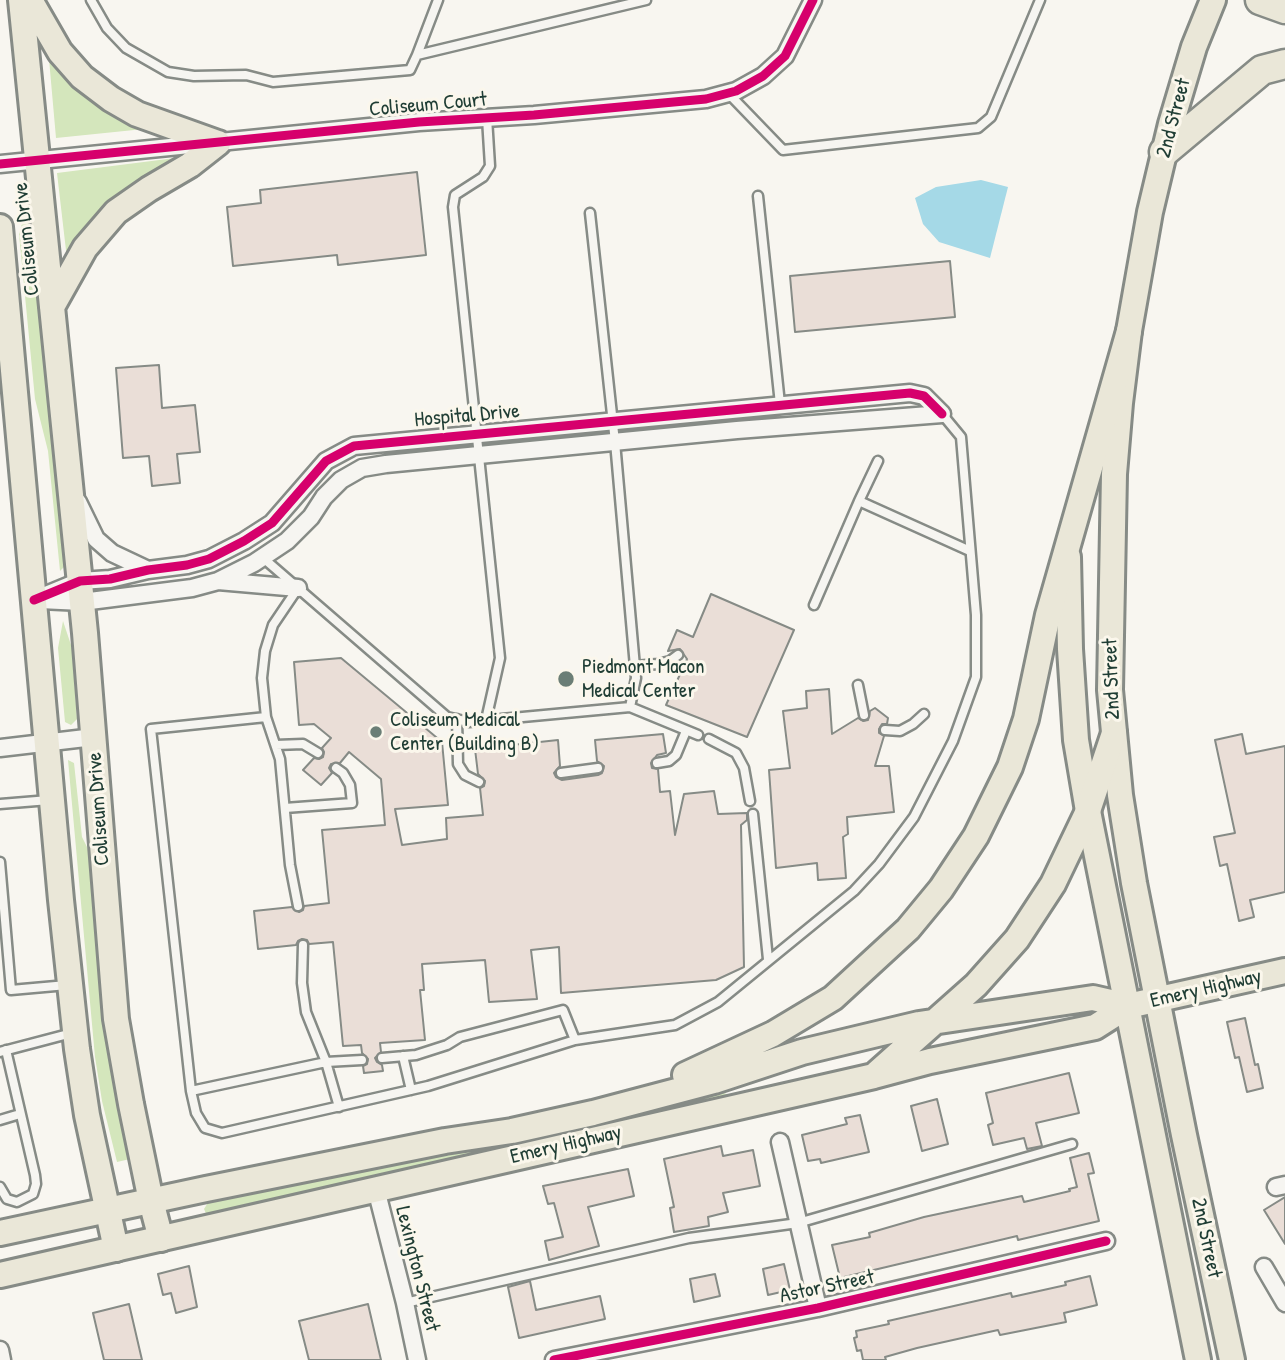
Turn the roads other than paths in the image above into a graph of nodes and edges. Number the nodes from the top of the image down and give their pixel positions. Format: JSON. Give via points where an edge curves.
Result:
{"nodes":[{"id":1,"x":22,"y":0,"type":"edge"},
{"id":2,"x":30,"y":0,"type":"edge"},
{"id":3,"x":91,"y":0,"type":"edge"},
{"id":4,"x":438,"y":0,"type":"edge"},
{"id":5,"x":646,"y":0,"type":"edge"},
{"id":6,"x":813,"y":0,"type":"edge"},
{"id":7,"x":1040,"y":0,"type":"edge"},
{"id":8,"x":1213,"y":0,"type":"edge"},
{"id":9,"x":1260,"y":0,"type":"edge"},
{"id":10,"x":1285,"y":9,"type":"edge"},
{"id":11,"x":418,"y":55,"type":"junction"},
{"id":12,"x":1285,"y":64,"type":"edge"},
{"id":13,"x":728,"y":93,"type":"junction"},
{"id":14,"x":487,"y":118,"type":"junction"},
{"id":15,"x":218,"y":143,"type":"junction"},
{"id":16,"x":1164,"y":152,"type":"junction"},
{"id":17,"x":37,"y":160,"type":"junction"},
{"id":18,"x":0,"y":163,"type":"edge"},
{"id":19,"x":758,"y":195,"type":"dead end"},
{"id":20,"x":590,"y":213,"type":"dead end"},
{"id":21,"x":0,"y":227,"type":"edge"},
{"id":22,"x":52,"y":307,"type":"junction"},
{"id":23,"x":1129,"y":331,"type":"junction"},
{"id":24,"x":779,"y":404,"type":"junction"},
{"id":25,"x":6,"y":411,"type":"dead end"},
{"id":26,"x":942,"y":414,"type":"junction"},
{"id":27,"x":612,"y":420,"type":"junction"},
{"id":28,"x":477,"y":433,"type":"junction"},
{"id":29,"x":18,"y":436,"type":"junction"},
{"id":30,"x":615,"y":442,"type":"junction"},
{"id":31,"x":480,"y":456,"type":"junction"},
{"id":32,"x":878,"y":461,"type":"dead end"},
{"id":33,"x":70,"y":483,"type":"junction"},
{"id":34,"x":859,"y":501,"type":"junction"},
{"id":35,"x":1068,"y":549,"type":"junction"},
{"id":36,"x":970,"y":551,"type":"junction"},
{"id":37,"x":262,"y":558,"type":"junction"},
{"id":38,"x":148,"y":570,"type":"junction"},
{"id":39,"x":218,"y":581,"type":"junction"},
{"id":40,"x":298,"y":589,"type":"junction"},
{"id":41,"x":81,"y":592,"type":"junction"},
{"id":42,"x":34,"y":600,"type":"junction"},
{"id":43,"x":814,"y":605,"type":"dead end"},
{"id":44,"x":678,"y":655,"type":"dead end"},
{"id":45,"x":635,"y":666,"type":"junction"},
{"id":46,"x":858,"y":685,"type":"dead end"},
{"id":47,"x":630,"y":707,"type":"junction"},
{"id":48,"x":864,"y":715,"type":"dead end"},
{"id":49,"x":924,"y":715,"type":"dead end"},
{"id":50,"x":266,"y":717,"type":"junction"},
{"id":51,"x":457,"y":719,"type":"junction"},
{"id":52,"x":486,"y":720,"type":"junction"},
{"id":53,"x":885,"y":730,"type":"dead end"},
{"id":54,"x":686,"y":731,"type":"junction"},
{"id":55,"x":1114,"y":733,"type":"junction"},
{"id":56,"x":698,"y":735,"type":"dead end"},
{"id":57,"x":94,"y":737,"type":"junction"},
{"id":58,"x":709,"y":739,"type":"dead end"},
{"id":59,"x":48,"y":743,"type":"junction"},
{"id":60,"x":276,"y":745,"type":"junction"},
{"id":61,"x":0,"y":748,"type":"edge"},
{"id":62,"x":318,"y":753,"type":"dead end"},
{"id":63,"x":657,"y":763,"type":"dead end"},
{"id":64,"x":335,"y":768,"type":"dead end"},
{"id":65,"x":598,"y":768,"type":"dead end"},
{"id":66,"x":561,"y":773,"type":"dead end"},
{"id":67,"x":479,"y":782,"type":"dead end"},
{"id":68,"x":52,"y":800,"type":"junction"},
{"id":69,"x":750,"y":801,"type":"dead end"},
{"id":70,"x":0,"y":804,"type":"edge"},
{"id":71,"x":285,"y":808,"type":"junction"},
{"id":72,"x":1088,"y":811,"type":"junction"},
{"id":73,"x":753,"y":814,"type":"dead end"},
{"id":74,"x":0,"y":862,"type":"edge"},
{"id":75,"x":298,"y":906,"type":"dead end"},
{"id":76,"x":303,"y":945,"type":"dead end"},
{"id":77,"x":768,"y":959,"type":"junction"},
{"id":78,"x":1285,"y":971,"type":"edge"},
{"id":79,"x":70,"y":984,"type":"junction"},
{"id":80,"x":1157,"y":1000,"type":"junction"},
{"id":81,"x":1128,"y":1006,"type":"junction"},
{"id":82,"x":933,"y":1021,"type":"junction"},
{"id":83,"x":75,"y":1033,"type":"junction"},
{"id":84,"x":575,"y":1040,"type":"junction"},
{"id":85,"x":3,"y":1051,"type":"edge"},
{"id":86,"x":403,"y":1056,"type":"junction"},
{"id":87,"x":382,"y":1058,"type":"dead end"},
{"id":88,"x":362,"y":1060,"type":"dead end"},
{"id":89,"x":326,"y":1062,"type":"junction"},
{"id":90,"x":874,"y":1076,"type":"junction"},
{"id":91,"x":411,"y":1090,"type":"junction"},
{"id":92,"x":191,"y":1091,"type":"junction"},
{"id":93,"x":340,"y":1107,"type":"junction"},
{"id":94,"x":593,"y":1113,"type":"junction"},
{"id":95,"x":20,"y":1114,"type":"junction"},
{"id":96,"x":0,"y":1120,"type":"edge"},
{"id":97,"x":780,"y":1142,"type":"dead end"},
{"id":98,"x":1072,"y":1144,"type":"dead end"},
{"id":99,"x":0,"y":1187,"type":"edge"},
{"id":100,"x":376,"y":1189,"type":"junction"},
{"id":101,"x":151,"y":1201,"type":"junction"},
{"id":102,"x":106,"y":1210,"type":"junction"},
{"id":103,"x":799,"y":1223,"type":"junction"},
{"id":104,"x":0,"y":1233,"type":"edge"},
{"id":105,"x":161,"y":1239,"type":"junction"},
{"id":106,"x":1106,"y":1241,"type":"dead end"},
{"id":107,"x":116,"y":1250,"type":"junction"},
{"id":108,"x":1264,"y":1268,"type":"dead end"},
{"id":109,"x":0,"y":1275,"type":"edge"},
{"id":110,"x":405,"y":1303,"type":"junction"},
{"id":111,"x":1285,"y":1303,"type":"edge"},
{"id":112,"x":818,"y":1308,"type":"junction"},
{"id":113,"x":0,"y":1350,"type":"edge"},
{"id":114,"x":2,"y":1360,"type":"edge"},
{"id":115,"x":417,"y":1360,"type":"edge"},
{"id":116,"x":554,"y":1360,"type":"edge"},
{"id":117,"x":1198,"y":1360,"type":"edge"},
{"id":118,"x":1232,"y":1360,"type":"edge"}],
"edges":[{"from":1,"to":17,"type":"main road","name":"Coliseum Drive"},
{"from":2,"to":15,"type":"main road","via":[[60,52],[82,77],[137,114]]},
{"from":3,"to":11,"type":"lane","via":[[107,28],[126,48],[169,72],[246,75],[273,82],[410,69]]},
{"from":4,"to":11,"type":"lane"},
{"from":5,"to":11,"type":"lane"},
{"from":6,"to":13,"type":"street","name":"Coliseum Court","via":[[785,56],[763,76]]},
{"from":7,"to":13,"type":"lane","via":[[992,117],[978,128],[783,150]]},
{"from":8,"to":16,"type":"main road","name":"2nd Street","via":[[1194,47]]},
{"from":9,"to":10,"type":"highway"},
{"from":12,"to":16,"type":"highway","via":[[1262,70]]},
{"from":13,"to":14,"type":"street","name":"Coliseum Court","via":[[663,104]]},
{"from":14,"to":15,"type":"street","name":"Coliseum Court"},
{"from":14,"to":28,"type":"lane","via":[[490,166],[483,177],[455,195],[453,207]]},
{"from":15,"to":17,"type":"street","name":"Coliseum Court"},
{"from":15,"to":22,"type":"main road","via":[[116,212],[84,249]]},
{"from":16,"to":23,"type":"main road","name":"2nd Street"},
{"from":17,"to":18,"type":"street","name":"Coliseum Court"},
{"from":17,"to":22,"type":"main road","name":"Coliseum Drive"},
{"from":19,"to":24,"type":"lane"},
{"from":20,"to":27,"type":"lane"},
{"from":21,"to":29,"type":"main road","name":"Coliseum Drive"},
{"from":22,"to":33,"type":"main road","name":"Coliseum Drive"},
{"from":23,"to":35,"type":"main road"},
{"from":23,"to":55,"type":"main road","name":"2nd Street","via":[[1114,488],[1110,690]]},
{"from":24,"to":26,"type":"street","name":"Hospital Drive","via":[[910,393],[924,396]]},
{"from":24,"to":27,"type":"street","name":"Hospital Drive"},
{"from":25,"to":29,"type":"lane"},
{"from":26,"to":30,"type":"street","name":"Hospital Drive"},
{"from":26,"to":36,"type":"lane","via":[[961,437]]},
{"from":27,"to":28,"type":"street","name":"Hospital Drive"},
{"from":27,"to":30,"type":"lane"},
{"from":28,"to":31,"type":"lane"},
{"from":28,"to":38,"type":"street","name":"Hospital Drive","via":[[354,446],[326,461],[272,523],[244,541],[209,559]]},
{"from":29,"to":42,"type":"main road","name":"Coliseum Drive"},
{"from":30,"to":31,"type":"street","name":"Hospital Drive"},
{"from":30,"to":45,"type":"lane"},
{"from":31,"to":37,"type":"street","name":"Hospital Drive","via":[[362,468],[341,480],[287,541]]},
{"from":31,"to":52,"type":"lane","via":[[500,658]]},
{"from":32,"to":34,"type":"lane"},
{"from":33,"to":38,"type":"street","via":[[96,539],[112,553]]},
{"from":33,"to":41,"type":"main road","name":"Coliseum Drive"},
{"from":34,"to":36,"type":"lane"},
{"from":34,"to":43,"type":"lane"},
{"from":35,"to":72,"type":"main road","name":"2nd Street","via":[[1076,740]]},
{"from":35,"to":94,"type":"main road","via":[[1010,767],[976,836],[908,929],[833,999],[721,1060]]},
{"from":36,"to":77,"type":"lane","via":[[976,677],[953,741],[914,817],[879,864],[854,891]]},
{"from":37,"to":39,"type":"street","name":"Hospital Drive"},
{"from":37,"to":40,"type":"lane"},
{"from":38,"to":41,"type":"street","name":"Hospital Drive"},
{"from":39,"to":40,"type":"street"},
{"from":39,"to":41,"type":"street","name":"Hospital Drive","via":[[192,589]]},
{"from":40,"to":50,"type":"lane","via":[[273,625],[265,651]]},
{"from":40,"to":51,"type":"lane","via":[[447,717]]},
{"from":41,"to":42,"type":"street","name":"Hospital Drive"},
{"from":41,"to":57,"type":"main road","name":"Coliseum Drive"},
{"from":42,"to":59,"type":"main road","name":"Coliseum Drive"},
{"from":44,"to":45,"type":"lane","via":[[670,661]]},
{"from":45,"to":47,"type":"lane"},
{"from":46,"to":48,"type":"lane"},
{"from":47,"to":52,"type":"lane"},
{"from":47,"to":54,"type":"lane"},
{"from":49,"to":53,"type":"lane","via":[[900,731]]},
{"from":50,"to":60,"type":"lane"},
{"from":50,"to":92,"type":"lane","via":[[152,729]]},
{"from":51,"to":52,"type":"lane"},
{"from":51,"to":67,"type":"lane","via":[[458,764]]},
{"from":54,"to":56,"type":"lane"},
{"from":54,"to":63,"type":"lane","via":[[676,755]]},
{"from":55,"to":72,"type":"main road"},
{"from":55,"to":80,"type":"main road","name":"2nd Street","via":[[1134,883]]},
{"from":57,"to":59,"type":"street"},
{"from":57,"to":101,"type":"main road","name":"Coliseum Drive","via":[[116,1019]]},
{"from":58,"to":69,"type":"lane","via":[[736,753]]},
{"from":59,"to":61,"type":"street"},
{"from":59,"to":68,"type":"main road","name":"Coliseum Drive"},
{"from":60,"to":62,"type":"lane","via":[[303,744]]},
{"from":60,"to":71,"type":"lane"},
{"from":64,"to":71,"type":"lane","via":[[350,785],[352,803]]},
{"from":65,"to":66,"type":"lane"},
{"from":68,"to":70,"type":"lane"},
{"from":68,"to":79,"type":"main road","name":"Coliseum Drive"},
{"from":71,"to":75,"type":"lane"},
{"from":72,"to":81,"type":"main road","name":"2nd Street"},
{"from":72,"to":82,"type":"main road","via":[[1053,884],[1017,939],[976,985]]},
{"from":73,"to":77,"type":"lane"},
{"from":74,"to":79,"type":"lane","via":[[11,990]]},
{"from":76,"to":89,"type":"lane","via":[[306,1012]]},
{"from":77,"to":84,"type":"lane","via":[[718,1002],[675,1025]]},
{"from":78,"to":80,"type":"main road","name":"Emery Highway"},
{"from":79,"to":83,"type":"main road","name":"Coliseum Drive"},
{"from":80,"to":81,"type":"main road","name":"Emery Highway"},
{"from":80,"to":118,"type":"main road","name":"2nd Street"},
{"from":81,"to":82,"type":"main road","name":"Emery Highway","via":[[1093,998]]},
{"from":81,"to":90,"type":"main road","name":"Emery Highway","via":[[1095,1027]]},
{"from":81,"to":117,"type":"main road","name":"2nd Street"},
{"from":82,"to":90,"type":"main road"},
{"from":82,"to":94,"type":"main road","name":"Emery Highway","via":[[802,1052]]},
{"from":83,"to":85,"type":"lane"},
{"from":83,"to":102,"type":"main road","name":"Coliseum Drive"},
{"from":84,"to":86,"type":"lane","via":[[563,1010]]},
{"from":84,"to":91,"type":"lane"},
{"from":85,"to":95,"type":"lane"},
{"from":86,"to":87,"type":"lane"},
{"from":86,"to":91,"type":"lane"},
{"from":88,"to":89,"type":"lane"},
{"from":89,"to":92,"type":"lane"},
{"from":89,"to":93,"type":"lane"},
{"from":90,"to":100,"type":"main road","name":"Emery Highway"},
{"from":91,"to":93,"type":"lane"},
{"from":92,"to":93,"type":"lane","via":[[205,1128],[222,1133]]},
{"from":94,"to":101,"type":"main road","name":"Emery Highway"},
{"from":95,"to":96,"type":"lane"},
{"from":95,"to":99,"type":"lane","via":[[35,1175],[33,1194],[16,1202],[7,1199]]},
{"from":97,"to":103,"type":"street"},
{"from":98,"to":103,"type":"lane"},
{"from":100,"to":105,"type":"main road","name":"Emery Highway"},
{"from":100,"to":110,"type":"street","name":"Lexington Street"},
{"from":101,"to":102,"type":"main road","name":"Emery Highway"},
{"from":101,"to":105,"type":"main road","name":"Coliseum Drive"},
{"from":102,"to":104,"type":"main road","name":"Emery Highway"},
{"from":102,"to":107,"type":"main road","name":"Coliseum Drive"},
{"from":103,"to":110,"type":"lane","via":[[689,1238]]},
{"from":103,"to":112,"type":"street"},
{"from":105,"to":107,"type":"main road","name":"Emery Highway"},
{"from":106,"to":112,"type":"street","name":"Astor Street"},
{"from":107,"to":109,"type":"main road","name":"Emery Highway"},
{"from":108,"to":111,"type":"street"},
{"from":110,"to":115,"type":"street","name":"Lexington Street"},
{"from":112,"to":116,"type":"street","name":"Astor Street"},
{"from":113,"to":114,"type":"street"}]}
